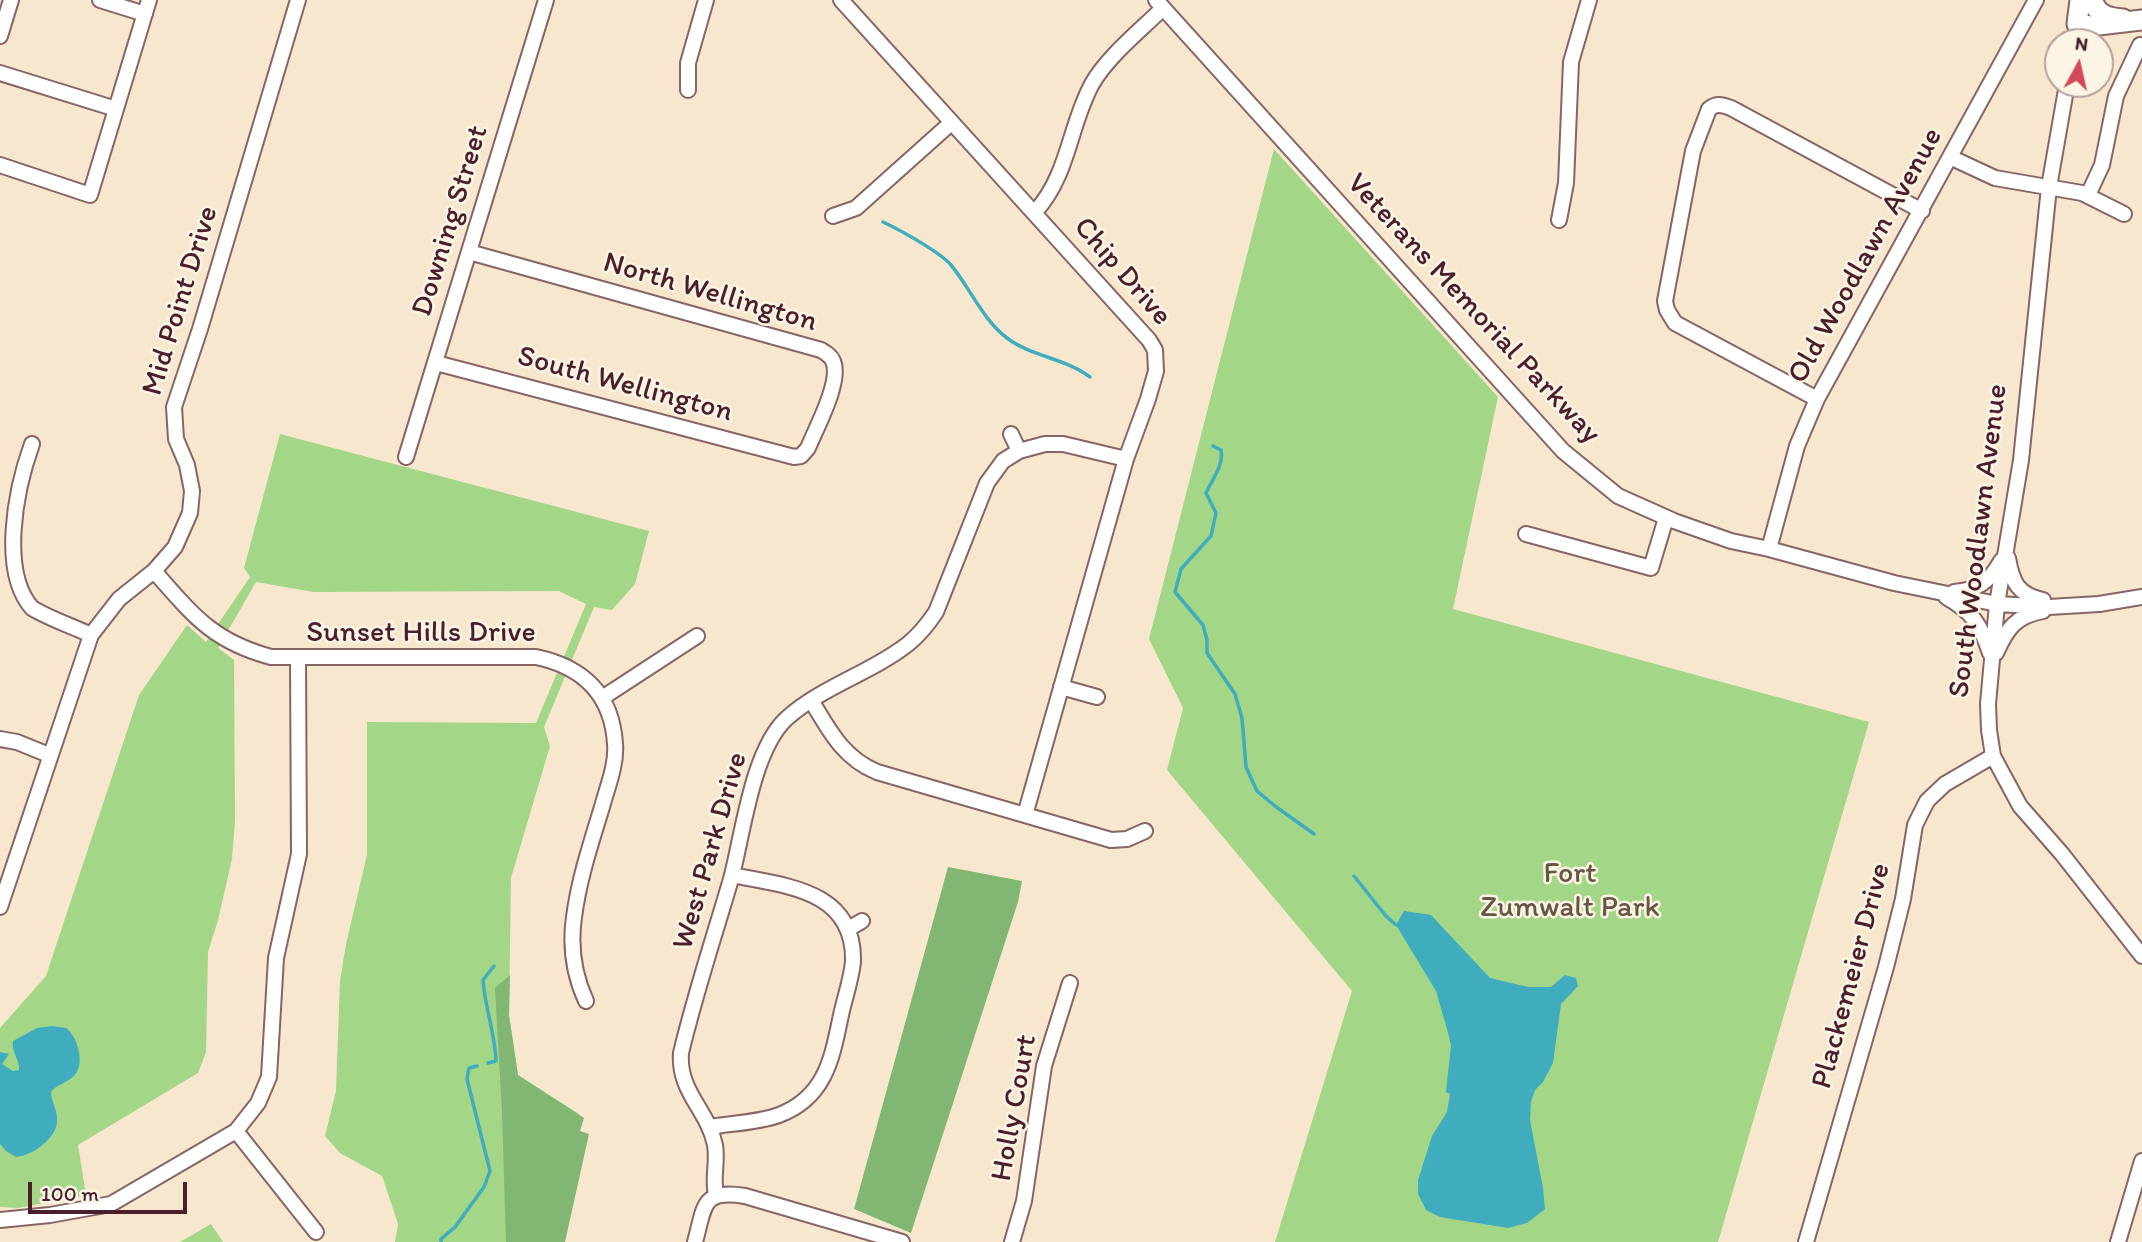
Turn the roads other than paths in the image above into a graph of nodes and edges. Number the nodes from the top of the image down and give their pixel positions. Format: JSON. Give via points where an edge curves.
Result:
{"nodes":[{"id":1,"x":11,"y":0,"type":"edge"},
{"id":2,"x":100,"y":0,"type":"edge"},
{"id":3,"x":298,"y":0,"type":"edge"},
{"id":4,"x":546,"y":0,"type":"edge"},
{"id":5,"x":706,"y":0,"type":"edge"},
{"id":6,"x":841,"y":0,"type":"edge"},
{"id":7,"x":1588,"y":0,"type":"edge"},
{"id":8,"x":2036,"y":0,"type":"edge"},
{"id":9,"x":2080,"y":0,"type":"edge"},
{"id":10,"x":2093,"y":0,"type":"edge"},
{"id":11,"x":1159,"y":4,"type":"edge"},
{"id":12,"x":147,"y":7,"type":"edge"},
{"id":13,"x":2142,"y":20,"type":"edge"},
{"id":14,"x":2077,"y":28,"type":"edge"},
{"id":15,"x":2086,"y":28,"type":"edge"},
{"id":16,"x":0,"y":36,"type":"edge"},
{"id":17,"x":2140,"y":45,"type":"dead end"},
{"id":18,"x":0,"y":73,"type":"edge"},
{"id":19,"x":688,"y":90,"type":"dead end"},
{"id":20,"x":2065,"y":98,"type":"edge"},
{"id":21,"x":116,"y":109,"type":"junction"},
{"id":22,"x":951,"y":123,"type":"junction"},
{"id":23,"x":1952,"y":158,"type":"junction"},
{"id":24,"x":0,"y":165,"type":"edge"},
{"id":25,"x":2049,"y":187,"type":"junction"},
{"id":26,"x":2088,"y":195,"type":"junction"},
{"id":27,"x":1922,"y":211,"type":"junction"},
{"id":28,"x":1034,"y":212,"type":"junction"},
{"id":29,"x":2123,"y":214,"type":"dead end"},
{"id":30,"x":833,"y":216,"type":"dead end"},
{"id":31,"x":1559,"y":220,"type":"dead end"},
{"id":32,"x":470,"y":252,"type":"junction"},
{"id":33,"x":436,"y":363,"type":"junction"},
{"id":34,"x":1817,"y":400,"type":"junction"},
{"id":35,"x":1011,"y":434,"type":"dead end"},
{"id":36,"x":32,"y":444,"type":"dead end"},
{"id":37,"x":1019,"y":451,"type":"junction"},
{"id":38,"x":801,"y":456,"type":"joint"},
{"id":39,"x":406,"y":457,"type":"dead end"},
{"id":40,"x":1126,"y":459,"type":"junction"},
{"id":41,"x":1666,"y":518,"type":"junction"},
{"id":42,"x":1526,"y":534,"type":"dead end"},
{"id":43,"x":1769,"y":549,"type":"junction"},
{"id":44,"x":2006,"y":550,"type":"junction"},
{"id":45,"x":154,"y":571,"type":"junction"},
{"id":46,"x":1939,"y":592,"type":"junction"},
{"id":47,"x":2142,"y":597,"type":"edge"},
{"id":48,"x":1997,"y":604,"type":"junction"},
{"id":49,"x":2068,"y":606,"type":"junction"},
{"id":50,"x":91,"y":635,"type":"junction"},
{"id":51,"x":697,"y":636,"type":"dead end"},
{"id":52,"x":298,"y":658,"type":"junction"},
{"id":53,"x":1992,"y":661,"type":"junction"},
{"id":54,"x":1061,"y":687,"type":"junction"},
{"id":55,"x":1097,"y":697,"type":"dead end"},
{"id":56,"x":602,"y":698,"type":"junction"},
{"id":57,"x":811,"y":700,"type":"junction"},
{"id":58,"x":0,"y":739,"type":"edge"},
{"id":59,"x":49,"y":755,"type":"junction"},
{"id":60,"x":1993,"y":756,"type":"junction"},
{"id":61,"x":1025,"y":815,"type":"junction"},
{"id":62,"x":1145,"y":831,"type":"dead end"},
{"id":63,"x":732,"y":875,"type":"junction"},
{"id":64,"x":0,"y":907,"type":"edge"},
{"id":65,"x":862,"y":921,"type":"dead end"},
{"id":66,"x":848,"y":929,"type":"junction"},
{"id":67,"x":2142,"y":956,"type":"edge"},
{"id":68,"x":1070,"y":983,"type":"dead end"},
{"id":69,"x":586,"y":1000,"type":"dead end"},
{"id":70,"x":709,"y":1127,"type":"junction"},
{"id":71,"x":236,"y":1131,"type":"junction"},
{"id":72,"x":2142,"y":1161,"type":"edge"},
{"id":73,"x":716,"y":1195,"type":"junction"},
{"id":74,"x":0,"y":1220,"type":"edge"},
{"id":75,"x":316,"y":1232,"type":"dead end"},
{"id":76,"x":695,"y":1242,"type":"edge"},
{"id":77,"x":902,"y":1242,"type":"edge"},
{"id":78,"x":1012,"y":1242,"type":"edge"},
{"id":79,"x":1806,"y":1242,"type":"edge"},
{"id":80,"x":2118,"y":1242,"type":"edge"}],
"edges":[{"from":1,"to":16,"type":"street"},
{"from":2,"to":12,"type":"street"},
{"from":3,"to":45,"type":"street","name":"Mid Point Drive","via":[[174,407],[176,439],[192,491],[190,513],[174,547]]},
{"from":4,"to":32,"type":"street","name":"Downing Street"},
{"from":5,"to":19,"type":"street","via":[[688,64]]},
{"from":6,"to":22,"type":"street","name":"Chip Drive"},
{"from":7,"to":31,"type":"street","via":[[1572,62],[1566,183]]},
{"from":8,"to":23,"type":"street","name":"Old Woodlawn Avenue"},
{"from":9,"to":14,"type":"main road"},
{"from":10,"to":13,"type":"main road","via":[[2104,16]]},
{"from":11,"to":28,"type":"street","via":[[1091,85],[1055,186]]},
{"from":11,"to":41,"type":"street","name":"Veterans Memorial Parkway","via":[[1563,451],[1618,496]]},
{"from":12,"to":21,"type":"street"},
{"from":13,"to":15,"type":"main road"},
{"from":17,"to":26,"type":"street","via":[[2116,96],[2102,165]]},
{"from":18,"to":21,"type":"street"},
{"from":20,"to":25,"type":"street","name":"South Woodlawn Avenue"},
{"from":21,"to":24,"type":"street","via":[[90,195]]},
{"from":22,"to":28,"type":"street","name":"Chip Drive"},
{"from":22,"to":30,"type":"street","via":[[856,208]]},
{"from":23,"to":25,"type":"street","via":[[1995,178]]},
{"from":23,"to":27,"type":"street","name":"Old Woodlawn Avenue"},
{"from":25,"to":26,"type":"street"},
{"from":25,"to":44,"type":"street","name":"South Woodlawn Avenue","via":[[2021,460]]},
{"from":26,"to":29,"type":"street"},
{"from":27,"to":34,"type":"street","name":"Old Woodlawn Avenue"},
{"from":27,"to":34,"type":"street","via":[[1731,108],[1714,105],[1709,109],[1693,151],[1667,310],[1675,323]]},
{"from":28,"to":40,"type":"street","name":"Chip Drive","via":[[1155,350],[1156,372],[1149,399]]},
{"from":32,"to":33,"type":"street","name":"Downing Street"},
{"from":32,"to":38,"type":"street","name":"North Wellington","via":[[821,350],[833,359],[834,383]]},
{"from":33,"to":38,"type":"street","name":"South Wellington"},
{"from":33,"to":39,"type":"street","name":"Downing Street"},
{"from":34,"to":43,"type":"street","name":"Old Woodlawn Avenue","via":[[1797,446]]},
{"from":35,"to":37,"type":"street"},
{"from":36,"to":50,"type":"street","via":[[2,537],[3,568],[13,590],[31,607]]},
{"from":37,"to":40,"type":"street","via":[[1063,444]]},
{"from":37,"to":57,"type":"street","name":"West Park Drive","via":[[1003,461],[987,483],[936,612],[924,629],[907,645]]},
{"from":40,"to":54,"type":"street","name":"Chip Drive"},
{"from":41,"to":42,"type":"street","via":[[1651,568]]},
{"from":41,"to":43,"type":"street","name":"Veterans Memorial Parkway"},
{"from":43,"to":46,"type":"street","name":"Veterans Memorial Parkway"},
{"from":44,"to":46,"type":"street","via":[[1980,587]]},
{"from":44,"to":48,"type":"street","name":"South Woodlawn Avenue"},
{"from":44,"to":49,"type":"street","via":[[2020,590],[2030,598]]},
{"from":45,"to":50,"type":"street","name":"Mid Point Drive","via":[[119,598]]},
{"from":45,"to":52,"type":"street","name":"Sunset Hills Drive","via":[[193,615],[219,636],[271,657]]},
{"from":46,"to":48,"type":"street","name":"Veterans Memorial Parkway"},
{"from":46,"to":53,"type":"street","via":[[1971,614]]},
{"from":47,"to":49,"type":"street","name":"Veterans Memorial Parkway"},
{"from":48,"to":49,"type":"street","name":"Veterans Memorial Parkway"},
{"from":48,"to":53,"type":"street","name":"South Woodlawn Avenue"},
{"from":49,"to":53,"type":"street","via":[[2031,613],[2015,622]]},
{"from":50,"to":59,"type":"street","name":"Mid Point Drive"},
{"from":51,"to":56,"type":"street"},
{"from":52,"to":56,"type":"street","name":"Sunset Hills Drive","via":[[536,657],[583,676]]},
{"from":52,"to":71,"type":"street","via":[[299,854],[274,970],[268,1077],[258,1103]]},
{"from":53,"to":60,"type":"street","name":"South Woodlawn Avenue","via":[[1988,704]]},
{"from":54,"to":55,"type":"street"},
{"from":54,"to":61,"type":"street","name":"Chip Drive"},
{"from":56,"to":69,"type":"street","name":"Sunset Hills Drive","via":[[610,713],[616,747],[573,919],[575,974]]},
{"from":57,"to":61,"type":"street","via":[[838,744],[870,769]]},
{"from":57,"to":63,"type":"street","name":"West Park Drive","via":[[779,726],[767,746]]},
{"from":58,"to":59,"type":"street"},
{"from":59,"to":64,"type":"street","name":"Mid Point Drive"},
{"from":60,"to":67,"type":"street","name":"South Woodlawn Avenue","via":[[2020,806]]},
{"from":60,"to":79,"type":"street","name":"Plackemeier Drive","via":[[1945,784],[1927,801],[1915,825],[1886,967]]},
{"from":61,"to":62,"type":"street","via":[[1111,840]]},
{"from":63,"to":66,"type":"street","via":[[817,896],[835,910]]},
{"from":63,"to":70,"type":"street","name":"West Park Drive","via":[[681,1053],[686,1087]]},
{"from":65,"to":66,"type":"street"},
{"from":66,"to":70,"type":"street","via":[[852,966],[830,1065],[822,1080],[804,1101],[782,1114]]},
{"from":68,"to":78,"type":"street","name":"Holly Court","via":[[1044,1066],[1024,1201]]},
{"from":70,"to":73,"type":"street","name":"West Park Drive","via":[[715,1146]]},
{"from":71,"to":74,"type":"street","via":[[111,1204]]},
{"from":71,"to":75,"type":"street"},
{"from":72,"to":80,"type":"street"},
{"from":73,"to":76,"type":"street","via":[[704,1209]]},
{"from":73,"to":77,"type":"street","via":[[745,1196]]}]}
